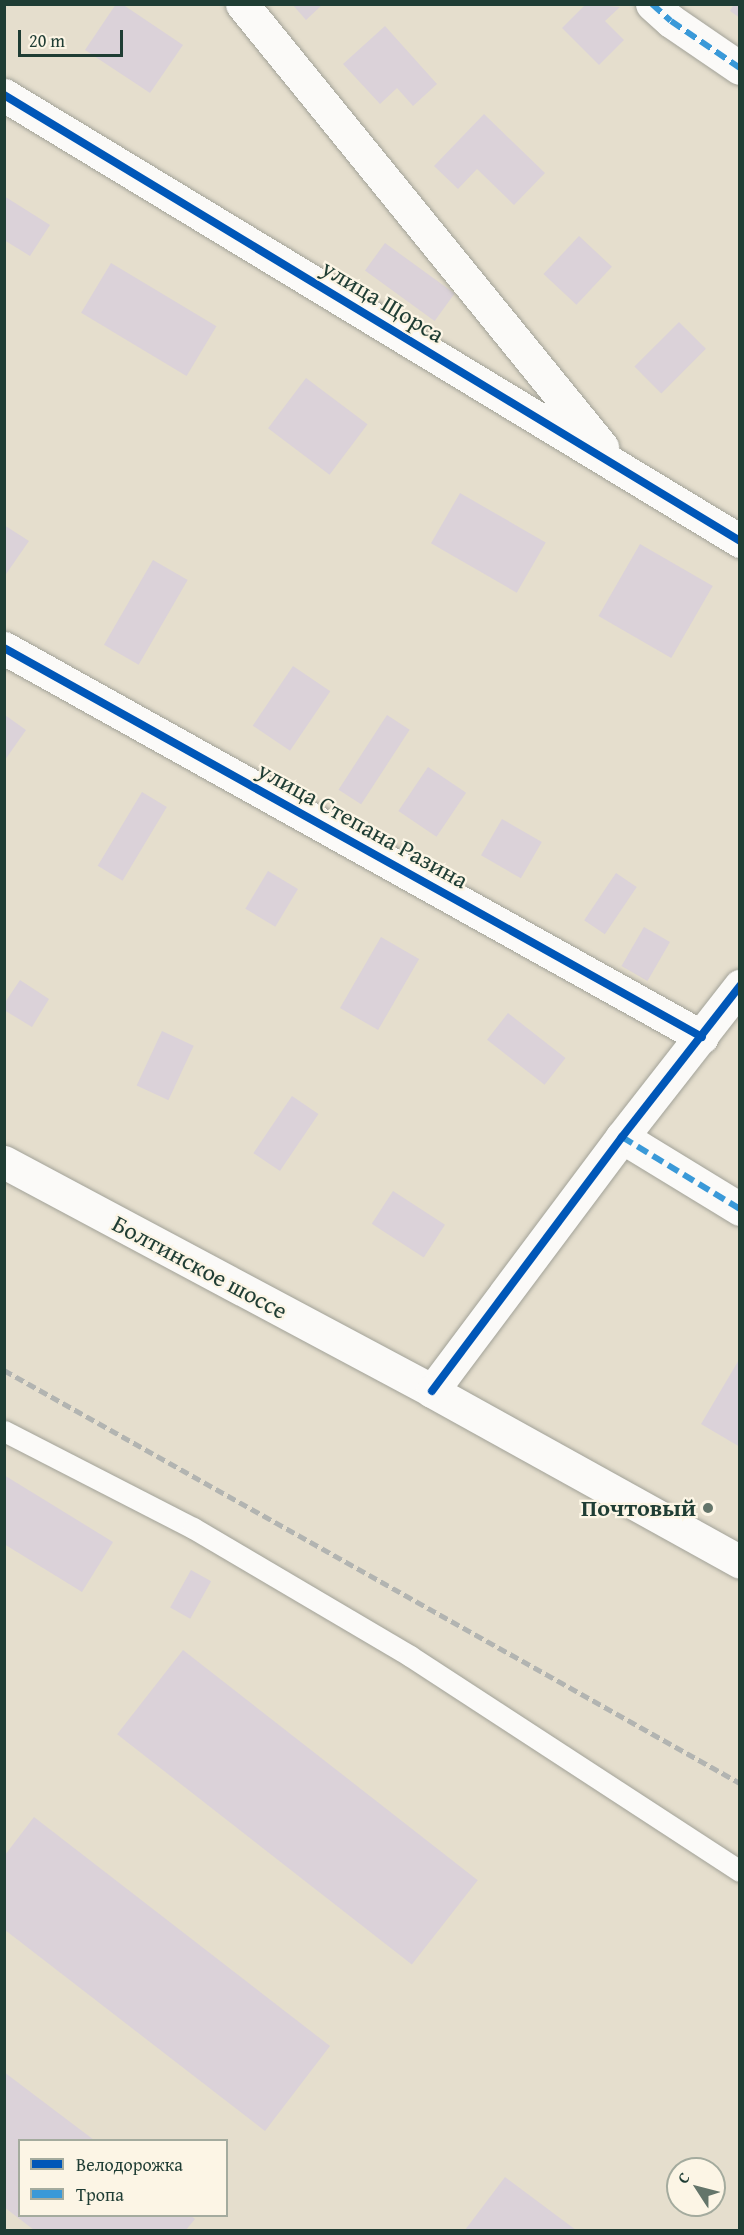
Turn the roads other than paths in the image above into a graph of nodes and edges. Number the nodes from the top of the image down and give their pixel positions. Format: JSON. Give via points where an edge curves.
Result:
{"nodes":[{"id":1,"x":242,"y":4,"type":"edge"},
{"id":2,"x":652,"y":4,"type":"edge"},
{"id":3,"x":740,"y":68,"type":"edge"},
{"id":4,"x":4,"y":95,"type":"edge"},
{"id":5,"x":617,"y":465,"type":"junction"},
{"id":6,"x":740,"y":541,"type":"edge"},
{"id":7,"x":4,"y":648,"type":"edge"},
{"id":8,"x":740,"y":986,"type":"edge"},
{"id":9,"x":702,"y":1037,"type":"junction"},
{"id":10,"x":622,"y":1137,"type":"junction"},
{"id":11,"x":4,"y":1162,"type":"edge"},
{"id":12,"x":740,"y":1209,"type":"edge"},
{"id":13,"x":432,"y":1391,"type":"junction"},
{"id":14,"x":4,"y":1431,"type":"edge"},
{"id":15,"x":740,"y":1562,"type":"edge"},
{"id":16,"x":740,"y":1871,"type":"edge"}],
"edges":[{"from":1,"to":5,"type":"street"},
{"from":2,"to":3,"type":"street"},
{"from":4,"to":5,"type":"street","name":"улица Щорса"},
{"from":5,"to":6,"type":"street","name":"улица Щорса"},
{"from":7,"to":9,"type":"street","name":"улица Степана Разина"},
{"from":8,"to":9,"type":"street"},
{"from":9,"to":10,"type":"street"},
{"from":10,"to":12,"type":"street"},
{"from":10,"to":13,"type":"street"},
{"from":11,"to":13,"type":"street","name":"Болтинское шоссе"},
{"from":13,"to":15,"type":"street","name":"Болтинское шоссе"},
{"from":14,"to":16,"type":"lane","via":[[193,1528],[410,1656]]}]}
